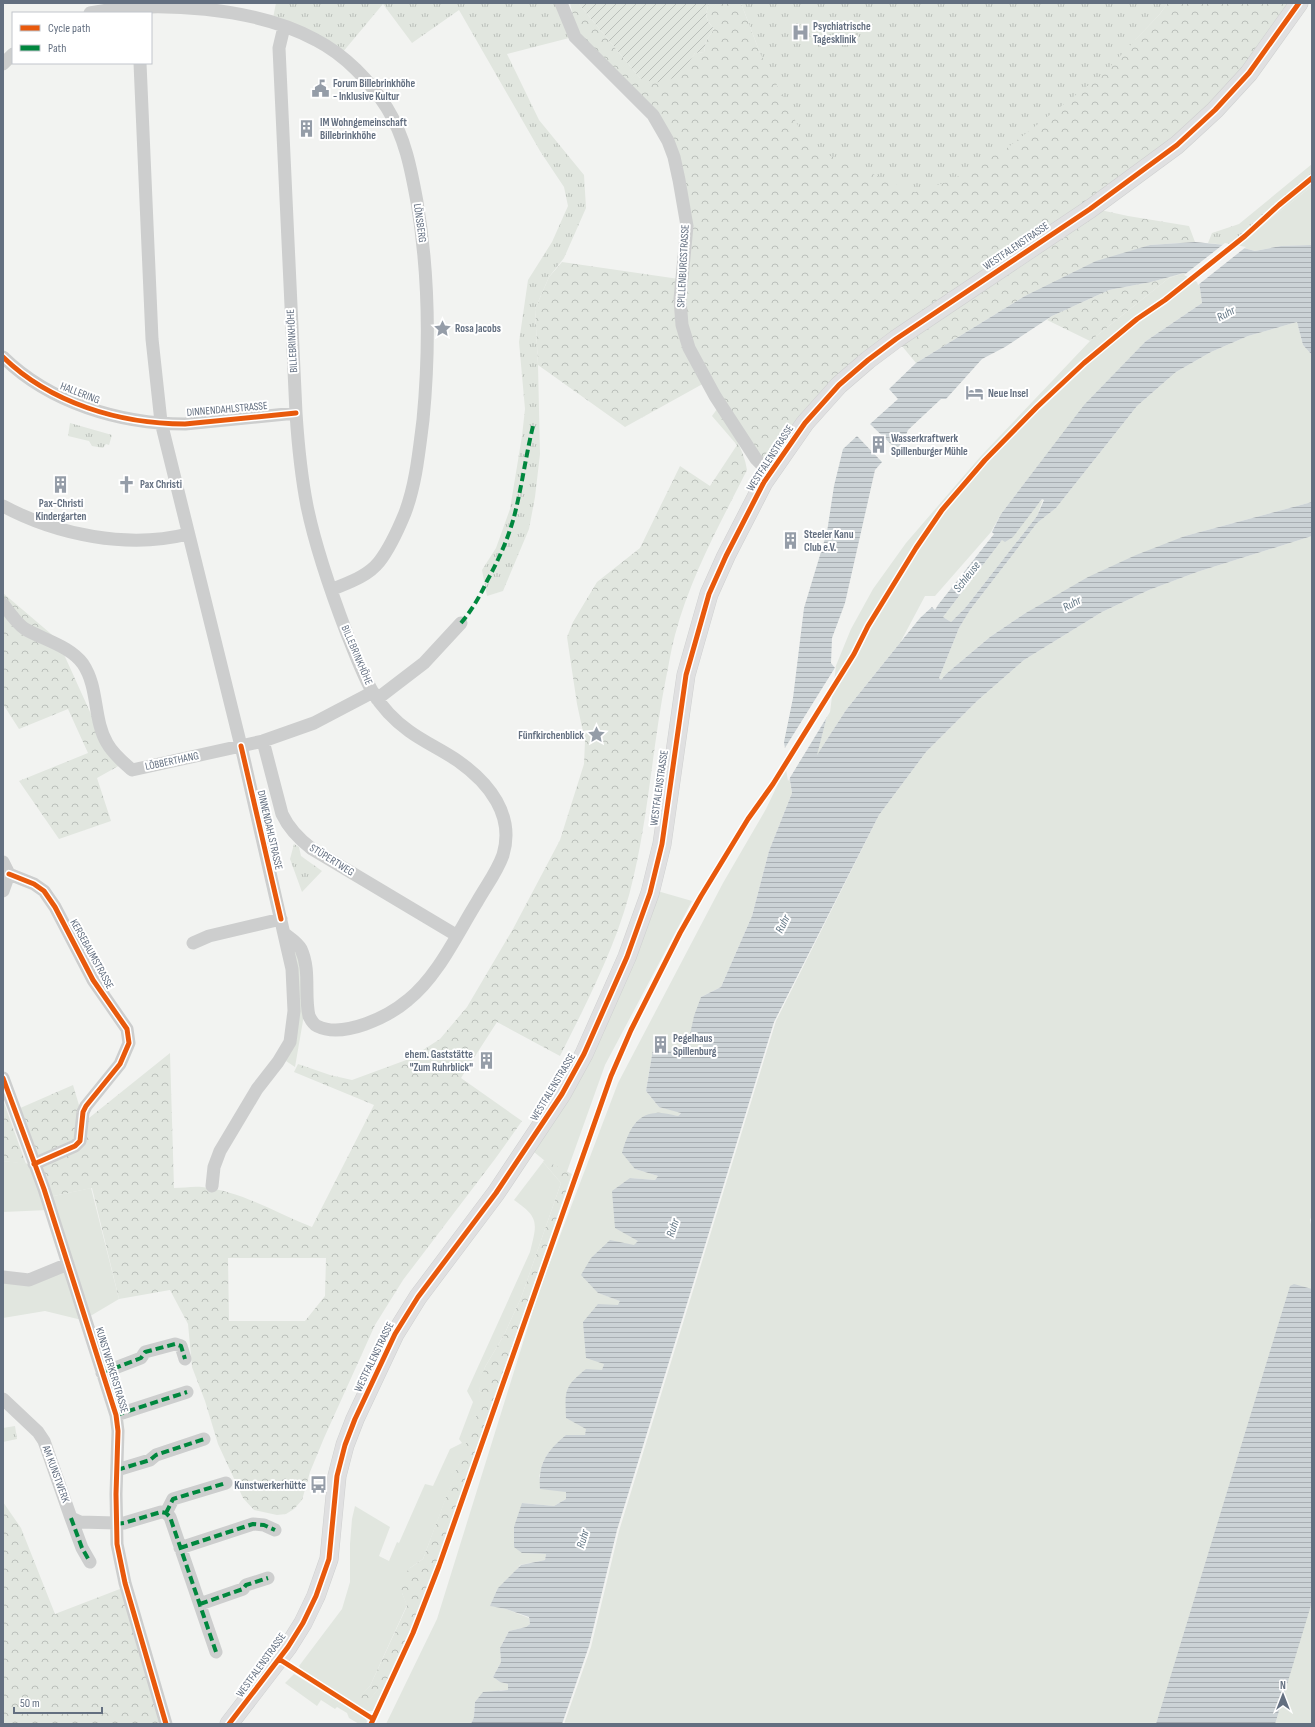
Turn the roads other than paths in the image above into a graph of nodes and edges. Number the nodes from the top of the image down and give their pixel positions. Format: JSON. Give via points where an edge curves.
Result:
{"nodes":[{"id":1,"x":561,"y":3,"type":"edge"},
{"id":2,"x":1299,"y":3,"type":"edge"},
{"id":3,"x":137,"y":7,"type":"edge"},
{"id":4,"x":95,"y":12,"type":"edge"},
{"id":5,"x":284,"y":26,"type":"junction"},
{"id":6,"x":12,"y":55,"type":"edge"},
{"id":7,"x":3,"y":64,"type":"edge"},
{"id":8,"x":140,"y":64,"type":"edge"},
{"id":9,"x":3,"y":357,"type":"edge"},
{"id":10,"x":296,"y":413,"type":"junction"},
{"id":11,"x":161,"y":422,"type":"junction"},
{"id":12,"x":770,"y":473,"type":"junction"},
{"id":13,"x":3,"y":506,"type":"edge"},
{"id":14,"x":188,"y":534,"type":"junction"},
{"id":15,"x":331,"y":590,"type":"junction"},
{"id":16,"x":3,"y":604,"type":"edge"},
{"id":17,"x":462,"y":623,"type":"dead end"},
{"id":18,"x":375,"y":695,"type":"junction"},
{"id":19,"x":263,"y":741,"type":"junction"},
{"id":20,"x":241,"y":746,"type":"junction"},
{"id":21,"x":6,"y":868,"type":"edge"},
{"id":22,"x":3,"y":891,"type":"edge"},
{"id":23,"x":281,"y":919,"type":"junction"},
{"id":24,"x":285,"y":934,"type":"junction"},
{"id":25,"x":456,"y":935,"type":"junction"},
{"id":26,"x":193,"y":943,"type":"dead end"},
{"id":27,"x":3,"y":1078,"type":"edge"},
{"id":28,"x":34,"y":1164,"type":"junction"},
{"id":29,"x":212,"y":1186,"type":"dead end"},
{"id":30,"x":68,"y":1264,"type":"junction"},
{"id":31,"x":3,"y":1277,"type":"edge"},
{"id":32,"x":185,"y":1358,"type":"dead end"},
{"id":33,"x":102,"y":1373,"type":"junction"},
{"id":34,"x":187,"y":1392,"type":"dead end"},
{"id":35,"x":3,"y":1399,"type":"edge"},
{"id":36,"x":116,"y":1415,"type":"junction"},
{"id":37,"x":204,"y":1439,"type":"dead end"},
{"id":38,"x":117,"y":1470,"type":"junction"},
{"id":39,"x":226,"y":1483,"type":"dead end"},
{"id":40,"x":166,"y":1512,"type":"junction"},
{"id":41,"x":71,"y":1518,"type":"junction"},
{"id":42,"x":116,"y":1524,"type":"junction"},
{"id":43,"x":275,"y":1530,"type":"dead end"},
{"id":44,"x":180,"y":1548,"type":"junction"},
{"id":45,"x":90,"y":1562,"type":"dead end"},
{"id":46,"x":268,"y":1578,"type":"dead end"},
{"id":47,"x":200,"y":1604,"type":"junction"},
{"id":48,"x":216,"y":1652,"type":"dead end"},
{"id":49,"x":166,"y":1724,"type":"edge"},
{"id":50,"x":229,"y":1724,"type":"edge"}],
"edges":[{"from":1,"to":12,"type":"street","name":"SPILLENBURGSTRASSE","via":[[575,37],[653,115],[668,140],[674,157],[687,226],[680,299],[682,325],[689,348],[715,396],[756,459]]},
{"from":2,"to":12,"type":"main road","name":"WESTFALENSTRASSE","via":[[1250,73],[1177,145],[1090,209],[868,360],[839,385],[805,423]]},
{"from":3,"to":4,"type":"street","via":[[123,6]]},
{"from":3,"to":5,"type":"street","name":"LÖNSBERG","via":[[189,6],[220,10]]},
{"from":5,"to":10,"type":"street","name":"BILLEBRINKHÖHE","via":[[279,48]]},
{"from":5,"to":15,"type":"street","name":"LÖNSBERG","via":[[318,41],[345,60],[387,108],[398,128],[410,165],[419,212],[426,276],[428,341],[425,392],[417,464],[405,512],[397,532],[377,564],[351,582]]},
{"from":6,"to":7,"type":"street"},
{"from":8,"to":11,"type":"street","name":"DINNENDAHLSTRASSE","via":[[152,339]]},
{"from":9,"to":11,"type":"street","name":"HALLERING","via":[[38,385],[74,403],[123,417]]},
{"from":10,"to":11,"type":"street","name":"DINNENDAHLSTRASSE","via":[[185,424]]},
{"from":10,"to":15,"type":"street","name":"BILLEBRINKHÖHE","via":[[307,506]]},
{"from":11,"to":14,"type":"street","name":"DINNENDAHLSTRASSE"},
{"from":12,"to":50,"type":"main road","name":"WESTFALENSTRASSE","via":[[726,556],[709,594],[697,633],[680,711],[662,844],[650,893],[627,957],[584,1054],[562,1094],[496,1193],[418,1297],[395,1334],[345,1445],[337,1476],[329,1559],[316,1596],[288,1647]]},
{"from":13,"to":14,"type":"street","via":[[58,528],[100,537],[151,540]]},
{"from":14,"to":20,"type":"street","name":"DINNENDAHLSTRASSE"},
{"from":15,"to":18,"type":"street","name":"BILLEBRINKHÖHE"},
{"from":16,"to":20,"type":"street","name":"LÖBBERTHANG","via":[[24,628],[63,648],[82,663],[90,676],[106,743],[132,770]]},
{"from":17,"to":18,"type":"street","via":[[424,663]]},
{"from":18,"to":19,"type":"street","name":"LÖBBERTHANG","via":[[314,723]]},
{"from":18,"to":25,"type":"street","name":"BILLEBRINKHÖHE","via":[[408,730],[457,760],[470,771],[489,789],[503,813],[506,838],[500,860],[493,876]]},
{"from":19,"to":20,"type":"street","name":"LÖBBERTHANG"},
{"from":19,"to":25,"type":"street","name":"STÜPERTWEG","via":[[282,814],[295,835],[312,849]]},
{"from":20,"to":23,"type":"street","name":"DINNENDAHLSTRASSE"},
{"from":21,"to":22,"type":"street","name":"KERSEBAUMSTRASSE"},
{"from":21,"to":28,"type":"street","name":"KERSEBAUMSTRASSE","via":[[44,891],[93,980],[127,1029],[129,1043],[120,1064],[83,1112],[80,1141]]},
{"from":23,"to":24,"type":"street","name":"DINNENDAHLSTRASSE"},
{"from":23,"to":26,"type":"street","via":[[209,936]]},
{"from":24,"to":25,"type":"street","name":"BILLEBRINKHÖHE","via":[[295,942],[303,955],[312,1022],[318,1026],[338,1029],[366,1024],[400,1008],[433,974]]},
{"from":24,"to":29,"type":"street","name":"DINNENDAHLSTRASSE","via":[[292,970],[294,1011],[290,1042],[257,1089],[220,1151],[214,1167]]},
{"from":27,"to":28,"type":"street","name":"KUNSTWERKERSTRASSE"},
{"from":28,"to":30,"type":"street","name":"KUNSTWERKERSTRASSE"},
{"from":30,"to":31,"type":"street","via":[[29,1280]]},
{"from":30,"to":33,"type":"street","name":"KUNSTWERKERSTRASSE"},
{"from":32,"to":33,"type":"street","via":[[181,1346],[175,1344],[145,1352],[141,1358]]},
{"from":33,"to":36,"type":"street","name":"KUNSTWERKERSTRASSE"},
{"from":34,"to":36,"type":"street"},
{"from":35,"to":41,"type":"street","name":"AM KUNSTWERK","via":[[38,1432],[44,1442]]},
{"from":36,"to":38,"type":"street","name":"KUNSTWERKERSTRASSE"},
{"from":37,"to":38,"type":"street"},
{"from":38,"to":42,"type":"street","name":"KUNSTWERKERSTRASSE"},
{"from":39,"to":40,"type":"street","via":[[173,1499]]},
{"from":40,"to":42,"type":"street"},
{"from":40,"to":44,"type":"street"},
{"from":41,"to":42,"type":"street","via":[[80,1522]]},
{"from":41,"to":45,"type":"street","name":"AM KUNSTWERK"},
{"from":42,"to":49,"type":"street","name":"KUNSTWERKERSTRASSE","via":[[117,1544],[125,1583]]},
{"from":43,"to":44,"type":"street","via":[[253,1524]]},
{"from":44,"to":47,"type":"street"},
{"from":46,"to":47,"type":"street"},
{"from":47,"to":48,"type":"street"}]}
